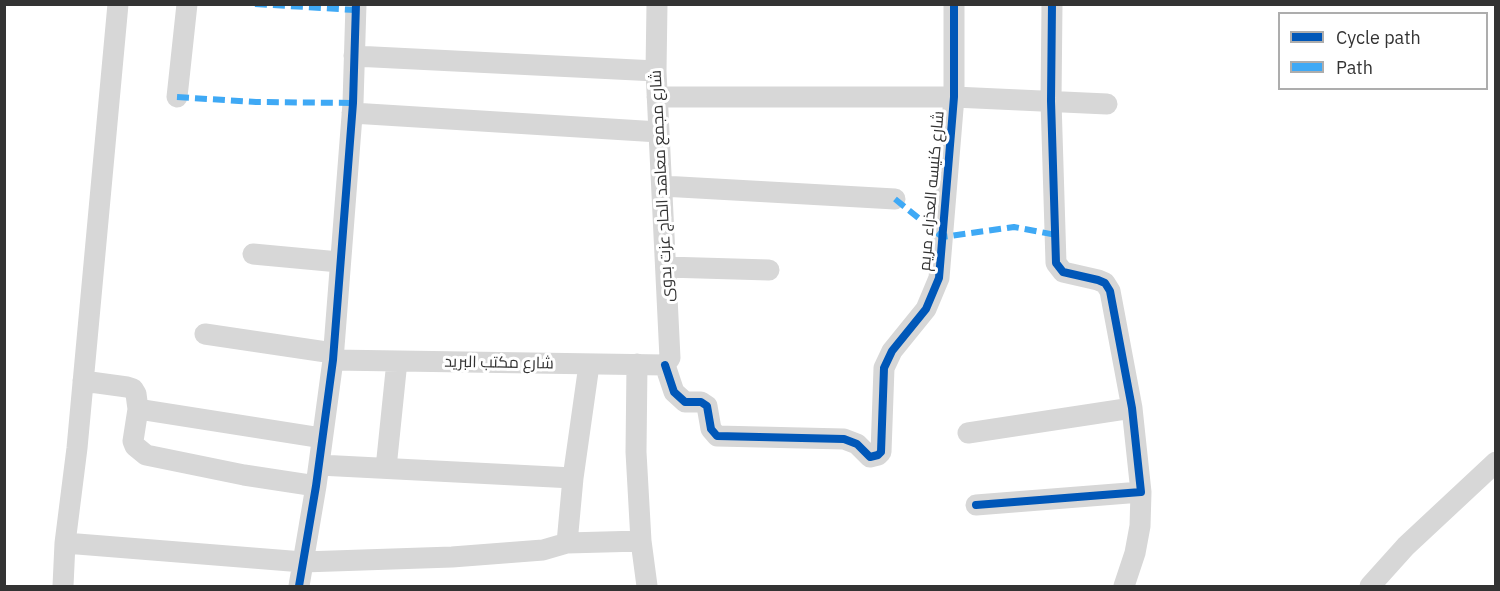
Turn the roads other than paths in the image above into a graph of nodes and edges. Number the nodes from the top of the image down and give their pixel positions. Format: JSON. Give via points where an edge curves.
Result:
{"nodes":[{"id":1,"x":118,"y":4,"type":"edge"},
{"id":2,"x":187,"y":4,"type":"edge"},
{"id":3,"x":356,"y":4,"type":"edge"},
{"id":4,"x":657,"y":4,"type":"edge"},
{"id":5,"x":954,"y":4,"type":"edge"},
{"id":6,"x":1052,"y":4,"type":"edge"},
{"id":7,"x":354,"y":56,"type":"junction"},
{"id":8,"x":656,"y":71,"type":"junction"},
{"id":9,"x":177,"y":97,"type":"dead end"},
{"id":10,"x":657,"y":97,"type":"junction"},
{"id":11,"x":954,"y":97,"type":"junction"},
{"id":12,"x":1051,"y":101,"type":"junction"},
{"id":13,"x":1107,"y":104,"type":"dead end"},
{"id":14,"x":352,"y":113,"type":"junction"},
{"id":15,"x":659,"y":132,"type":"junction"},
{"id":16,"x":662,"y":186,"type":"junction"},
{"id":17,"x":895,"y":199,"type":"dead end"},
{"id":18,"x":253,"y":254,"type":"dead end"},
{"id":19,"x":339,"y":262,"type":"junction"},
{"id":20,"x":666,"y":267,"type":"junction"},
{"id":21,"x":769,"y":270,"type":"dead end"},
{"id":22,"x":205,"y":334,"type":"dead end"},
{"id":23,"x":333,"y":356,"type":"junction"},
{"id":24,"x":397,"y":361,"type":"junction"},
{"id":25,"x":637,"y":364,"type":"junction"},
{"id":26,"x":589,"y":365,"type":"junction"},
{"id":27,"x":665,"y":365,"type":"junction"},
{"id":28,"x":82,"y":381,"type":"junction"},
{"id":29,"x":1132,"y":408,"type":"junction"},
{"id":30,"x":138,"y":409,"type":"junction"},
{"id":31,"x":968,"y":433,"type":"dead end"},
{"id":32,"x":321,"y":438,"type":"junction"},
{"id":33,"x":1496,"y":462,"type":"edge"},
{"id":34,"x":319,"y":465,"type":"junction"},
{"id":35,"x":386,"y":468,"type":"junction"},
{"id":36,"x":573,"y":478,"type":"junction"},
{"id":37,"x":316,"y":486,"type":"junction"},
{"id":38,"x":1141,"y":492,"type":"junction"},
{"id":39,"x":976,"y":505,"type":"dead end"},
{"id":40,"x":641,"y":541,"type":"junction"},
{"id":41,"x":65,"y":543,"type":"junction"},
{"id":42,"x":567,"y":543,"type":"junction"},
{"id":43,"x":303,"y":562,"type":"junction"},
{"id":44,"x":63,"y":586,"type":"edge"},
{"id":45,"x":299,"y":586,"type":"edge"},
{"id":46,"x":647,"y":586,"type":"edge"},
{"id":47,"x":1124,"y":586,"type":"edge"},
{"id":48,"x":1370,"y":586,"type":"edge"}],
"edges":[{"from":1,"to":28,"type":"street"},
{"from":2,"to":9,"type":"street"},
{"from":3,"to":7,"type":"street"},
{"from":4,"to":8,"type":"street","name":"شارع مجمع معاهد الحاج عزت بدوى"},
{"from":5,"to":11,"type":"street","name":"شارع كنيسه العذراء مريم"},
{"from":6,"to":12,"type":"street"},
{"from":7,"to":8,"type":"street"},
{"from":7,"to":14,"type":"street"},
{"from":8,"to":10,"type":"street","name":"شارع مجمع معاهد الحاج عزت بدوى"},
{"from":10,"to":11,"type":"street"},
{"from":10,"to":15,"type":"street","name":"شارع مجمع معاهد الحاج عزت بدوى"},
{"from":11,"to":12,"type":"street"},
{"from":11,"to":27,"type":"street","name":"شارع كنيسه العذراء مريم","via":[[939,278],[926,309],[892,351],[884,368],[878,455],[870,457],[857,444],[844,439],[717,436],[711,429],[707,406],[685,402],[674,392]]},
{"from":12,"to":13,"type":"street"},
{"from":12,"to":29,"type":"street","via":[[1056,263],[1063,272],[1105,283],[1110,291]]},
{"from":14,"to":15,"type":"street"},
{"from":14,"to":19,"type":"street"},
{"from":15,"to":16,"type":"street","name":"شارع مجمع معاهد الحاج عزت بدوى"},
{"from":16,"to":17,"type":"street"},
{"from":16,"to":20,"type":"street","name":"شارع مجمع معاهد الحاج عزت بدوى"},
{"from":18,"to":19,"type":"street"},
{"from":19,"to":23,"type":"street"},
{"from":20,"to":21,"type":"street"},
{"from":20,"to":27,"type":"street","name":"شارع مجمع معاهد الحاج عزت بدوى","via":[[670,358]]},
{"from":22,"to":23,"type":"street","name":"شارع مكتب البريد"},
{"from":23,"to":24,"type":"street","name":"شارع مكتب البريد"},
{"from":23,"to":32,"type":"street"},
{"from":24,"to":26,"type":"street","name":"شارع مكتب البريد"},
{"from":24,"to":35,"type":"street"},
{"from":25,"to":26,"type":"street","name":"شارع مكتب البريد"},
{"from":25,"to":27,"type":"street","name":"شارع مكتب البريد"},
{"from":25,"to":40,"type":"street"},
{"from":26,"to":36,"type":"street"},
{"from":28,"to":30,"type":"street","via":[[132,389]]},
{"from":28,"to":41,"type":"street"},
{"from":29,"to":31,"type":"street"},
{"from":29,"to":38,"type":"street"},
{"from":30,"to":32,"type":"street"},
{"from":30,"to":37,"type":"street","via":[[133,441],[146,455]]},
{"from":32,"to":34,"type":"street"},
{"from":33,"to":48,"type":"street","via":[[1406,546]]},
{"from":34,"to":35,"type":"street"},
{"from":34,"to":37,"type":"street"},
{"from":35,"to":36,"type":"street"},
{"from":36,"to":42,"type":"street"},
{"from":37,"to":43,"type":"street"},
{"from":38,"to":39,"type":"street"},
{"from":38,"to":47,"type":"street","via":[[1140,526]]},
{"from":40,"to":42,"type":"street"},
{"from":40,"to":46,"type":"street"},
{"from":41,"to":43,"type":"street"},
{"from":41,"to":44,"type":"street"},
{"from":42,"to":43,"type":"street","via":[[543,550],[484,555]]},
{"from":43,"to":45,"type":"street"}]}
